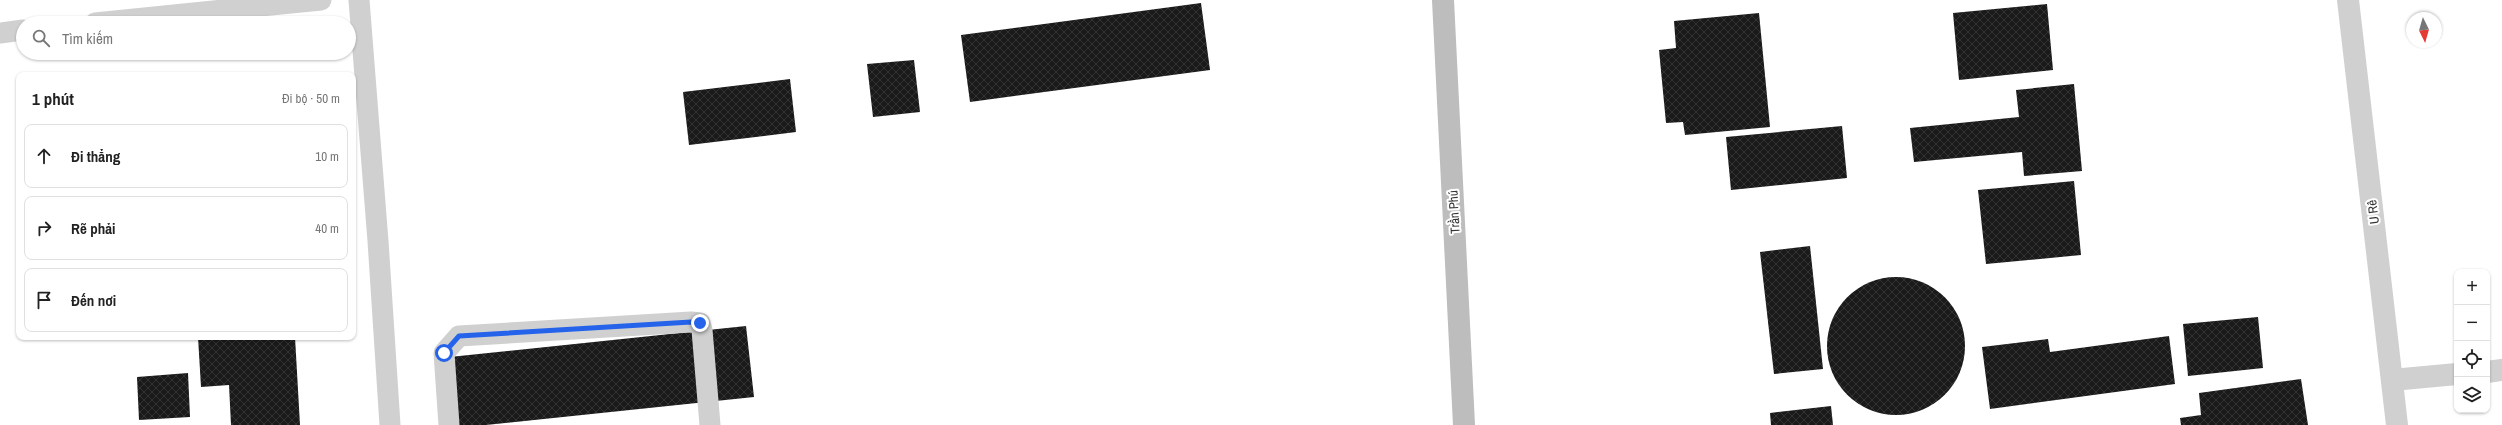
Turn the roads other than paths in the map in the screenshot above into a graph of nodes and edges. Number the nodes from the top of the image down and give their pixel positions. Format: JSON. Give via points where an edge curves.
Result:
{"nodes":[{"id":1,"x":321,"y":0,"type":"edge"},
{"id":2,"x":359,"y":0,"type":"edge"},
{"id":3,"x":1443,"y":0,"type":"edge"},
{"id":4,"x":2348,"y":0,"type":"edge"},
{"id":5,"x":164,"y":16,"type":"edge"},
{"id":6,"x":16,"y":31,"type":"edge"},
{"id":7,"x":0,"y":33,"type":"edge"},
{"id":8,"x":2502,"y":370,"type":"edge"},
{"id":9,"x":2490,"y":372,"type":"edge"},
{"id":10,"x":2454,"y":374,"type":"edge"},
{"id":11,"x":2392,"y":380,"type":"junction"},
{"id":12,"x":390,"y":425,"type":"edge"},
{"id":13,"x":449,"y":425,"type":"edge"},
{"id":14,"x":710,"y":425,"type":"edge"},
{"id":15,"x":1464,"y":425,"type":"edge"},
{"id":16,"x":2397,"y":425,"type":"edge"}],
"edges":[{"from":1,"to":5,"type":"lane"},
{"from":2,"to":12,"type":"lane"},
{"from":3,"to":15,"type":"street","name":"Trần Phú"},
{"from":4,"to":11,"type":"street","name":"U Rê"},
{"from":6,"to":7,"type":"lane"},
{"from":8,"to":9,"type":"street"},
{"from":10,"to":11,"type":"street"},
{"from":11,"to":16,"type":"street","name":"U Rê"},
{"from":13,"to":14,"type":"lane","via":[[444,353],[459,336],[691,322],[700,323],[702,330]]}]}
